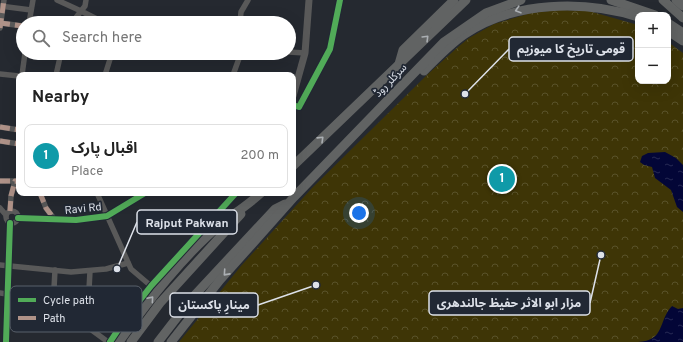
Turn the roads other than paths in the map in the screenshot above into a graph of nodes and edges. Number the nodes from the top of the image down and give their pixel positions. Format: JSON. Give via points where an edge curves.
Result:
{"nodes":[{"id":1,"x":33,"y":0,"type":"edge"},
{"id":2,"x":57,"y":0,"type":"edge"},
{"id":3,"x":86,"y":0,"type":"edge"},
{"id":4,"x":248,"y":0,"type":"edge"},
{"id":5,"x":309,"y":0,"type":"edge"},
{"id":6,"x":340,"y":0,"type":"edge"},
{"id":7,"x":454,"y":0,"type":"edge"},
{"id":8,"x":466,"y":0,"type":"edge"},
{"id":9,"x":521,"y":0,"type":"edge"},
{"id":10,"x":611,"y":0,"type":"edge"},
{"id":11,"x":662,"y":0,"type":"edge"},
{"id":12,"x":676,"y":0,"type":"edge"},
{"id":13,"x":2,"y":4,"type":"edge"},
{"id":14,"x":683,"y":6,"type":"edge"},
{"id":15,"x":31,"y":10,"type":"junction"},
{"id":16,"x":82,"y":11,"type":"junction"},
{"id":17,"x":646,"y":12,"type":"edge"},
{"id":18,"x":30,"y":16,"type":"edge"},
{"id":19,"x":78,"y":16,"type":"edge"},
{"id":20,"x":92,"y":16,"type":"edge"},
{"id":21,"x":241,"y":16,"type":"edge"},
{"id":22,"x":635,"y":16,"type":"edge"},
{"id":23,"x":683,"y":18,"type":"edge"},
{"id":24,"x":0,"y":25,"type":"edge"},
{"id":25,"x":671,"y":25,"type":"edge"},
{"id":26,"x":16,"y":26,"type":"edge"},
{"id":27,"x":671,"y":33,"type":"edge"},
{"id":28,"x":683,"y":33,"type":"edge"},
{"id":29,"x":683,"y":41,"type":"edge"},
{"id":30,"x":296,"y":52,"type":"edge"},
{"id":31,"x":304,"y":53,"type":"junction"},
{"id":32,"x":23,"y":60,"type":"edge"},
{"id":33,"x":59,"y":60,"type":"edge"},
{"id":34,"x":110,"y":60,"type":"edge"},
{"id":35,"x":238,"y":60,"type":"edge"},
{"id":36,"x":399,"y":65,"type":"junction"},
{"id":37,"x":21,"y":72,"type":"edge"},
{"id":38,"x":57,"y":72,"type":"edge"},
{"id":39,"x":106,"y":72,"type":"edge"},
{"id":40,"x":234,"y":72,"type":"edge"},
{"id":41,"x":0,"y":74,"type":"edge"},
{"id":42,"x":16,"y":75,"type":"edge"},
{"id":43,"x":296,"y":84,"type":"edge"},
{"id":44,"x":296,"y":106,"type":"edge"},
{"id":45,"x":379,"y":108,"type":"junction"},
{"id":46,"x":0,"y":127,"type":"edge"},
{"id":47,"x":16,"y":130,"type":"edge"},
{"id":48,"x":0,"y":141,"type":"edge"},
{"id":49,"x":16,"y":144,"type":"edge"},
{"id":50,"x":296,"y":163,"type":"edge"},
{"id":51,"x":0,"y":181,"type":"edge"},
{"id":52,"x":16,"y":182,"type":"edge"},
{"id":53,"x":16,"y":184,"type":"edge"},
{"id":54,"x":41,"y":196,"type":"edge"},
{"id":55,"x":98,"y":196,"type":"edge"},
{"id":56,"x":140,"y":196,"type":"edge"},
{"id":57,"x":234,"y":196,"type":"edge"},
{"id":58,"x":257,"y":196,"type":"edge"},
{"id":59,"x":257,"y":196,"type":"edge"},
{"id":60,"x":296,"y":196,"type":"edge"},
{"id":61,"x":296,"y":196,"type":"edge"},
{"id":62,"x":292,"y":200,"type":"junction"},
{"id":63,"x":0,"y":208,"type":"edge"},
{"id":64,"x":107,"y":216,"type":"junction"},
{"id":65,"x":6,"y":217,"type":"edge"},
{"id":66,"x":18,"y":218,"type":"junction"},
{"id":67,"x":55,"y":220,"type":"junction"},
{"id":68,"x":199,"y":239,"type":"junction"},
{"id":69,"x":128,"y":264,"type":"junction"},
{"id":70,"x":0,"y":265,"type":"edge"},
{"id":71,"x":8,"y":265,"type":"junction"},
{"id":72,"x":56,"y":270,"type":"junction"},
{"id":73,"x":90,"y":271,"type":"junction"},
{"id":74,"x":55,"y":286,"type":"edge"},
{"id":75,"x":89,"y":286,"type":"edge"},
{"id":76,"x":151,"y":286,"type":"junction"},
{"id":77,"x":0,"y":293,"type":"edge"},
{"id":78,"x":7,"y":294,"type":"junction"},
{"id":79,"x":142,"y":298,"type":"edge"},
{"id":80,"x":142,"y":310,"type":"edge"},
{"id":81,"x":7,"y":324,"type":"junction"},
{"id":82,"x":10,"y":324,"type":"edge"},
{"id":83,"x":142,"y":327,"type":"edge"},
{"id":84,"x":94,"y":332,"type":"edge"},
{"id":85,"x":116,"y":332,"type":"edge"},
{"id":86,"x":126,"y":332,"type":"edge"},
{"id":87,"x":138,"y":332,"type":"edge"},
{"id":88,"x":6,"y":342,"type":"edge"},
{"id":89,"x":109,"y":342,"type":"edge"},
{"id":90,"x":119,"y":342,"type":"edge"},
{"id":91,"x":131,"y":342,"type":"edge"},
{"id":92,"x":158,"y":342,"type":"edge"},
{"id":93,"x":171,"y":342,"type":"edge"}],
"edges":[{"from":1,"to":15,"type":"street"},
{"from":2,"to":16,"type":"street"},
{"from":3,"to":16,"type":"street"},
{"from":4,"to":21,"type":"street"},
{"from":5,"to":31,"type":"street"},
{"from":6,"to":44,"type":"street","via":[[330,49],[299,106]]},
{"from":7,"to":36,"type":"main road","via":[[403,50]]},
{"from":36,"to":8,"type":"main road","name":"سرکلر روڈ","one_way":true},
{"from":9,"to":45,"type":"main road","name":"سرکلر روڈ","via":[[486,13],[448,38]]},
{"from":10,"to":17,"type":"main road"},
{"from":11,"to":23,"type":"main road"},
{"from":12,"to":14,"type":"main road"},
{"from":13,"to":15,"type":"street"},
{"from":13,"to":24,"type":"street"},
{"from":15,"to":18,"type":"street"},
{"from":16,"to":19,"type":"street"},
{"from":16,"to":20,"type":"street"},
{"from":22,"to":45,"type":"main road","one_way":true,"via":[[607,6],[569,2],[517,10],[465,34],[394,99]]},
{"from":24,"to":26,"type":"street"},
{"from":25,"to":28,"type":"main road"},
{"from":27,"to":29,"type":"main road"},
{"from":30,"to":31,"type":"street"},
{"from":31,"to":43,"type":"street"},
{"from":32,"to":37,"type":"street"},
{"from":33,"to":38,"type":"street"},
{"from":34,"to":39,"type":"street"},
{"from":35,"to":40,"type":"street"},
{"from":50,"to":36,"type":"main road","name":"سرکلر روڈ","one_way":true},
{"from":41,"to":42,"type":"street"},
{"from":45,"to":60,"type":"main road","name":"سرکلر روڈ"},
{"from":46,"to":47,"type":"street"},
{"from":48,"to":49,"type":"street"},
{"from":51,"to":52,"type":"street"},
{"from":53,"to":65,"type":"street"},
{"from":54,"to":67,"type":"street"},
{"from":55,"to":64,"type":"street"},
{"from":56,"to":64,"type":"street","name":"Ravi Rd"},
{"from":57,"to":68,"type":"street"},
{"from":58,"to":68,"type":"main road"},
{"from":59,"to":83,"type":"main road","via":[[186,273]]},
{"from":61,"to":62,"type":"main road","name":"سرکلر روڈ"},
{"from":62,"to":92,"type":"main road","name":"سرکلر روڈ","via":[[275,209],[192,298]]},
{"from":62,"to":93,"type":"main road","name":"سرکلر روڈ","one_way":true,"via":[[220,280]]},
{"from":63,"to":65,"type":"street"},
{"from":64,"to":67,"type":"street","name":"Ravi Rd"},
{"from":64,"to":69,"type":"street"},
{"from":65,"to":66,"type":"street","via":[[16,222]]},
{"from":65,"to":66,"type":"street","via":[[16,212]]},
{"from":65,"to":71,"type":"street"},
{"from":66,"to":67,"type":"street","name":"Ravi Rd"},
{"from":68,"to":76,"type":"street"},
{"from":80,"to":68,"type":"main road","one_way":true},
{"from":69,"to":73,"type":"street"},
{"from":69,"to":76,"type":"street"},
{"from":70,"to":71,"type":"street"},
{"from":71,"to":72,"type":"street"},
{"from":71,"to":78,"type":"street"},
{"from":72,"to":73,"type":"street"},
{"from":72,"to":74,"type":"street"},
{"from":73,"to":75,"type":"street"},
{"from":76,"to":79,"type":"street"},
{"from":77,"to":78,"type":"street"},
{"from":78,"to":81,"type":"street"},
{"from":81,"to":82,"type":"street"},
{"from":81,"to":88,"type":"street"},
{"from":84,"to":89,"type":"street"},
{"from":85,"to":89,"type":"street"},
{"from":90,"to":86,"type":"main road","one_way":true},
{"from":87,"to":91,"type":"main road"}]}
